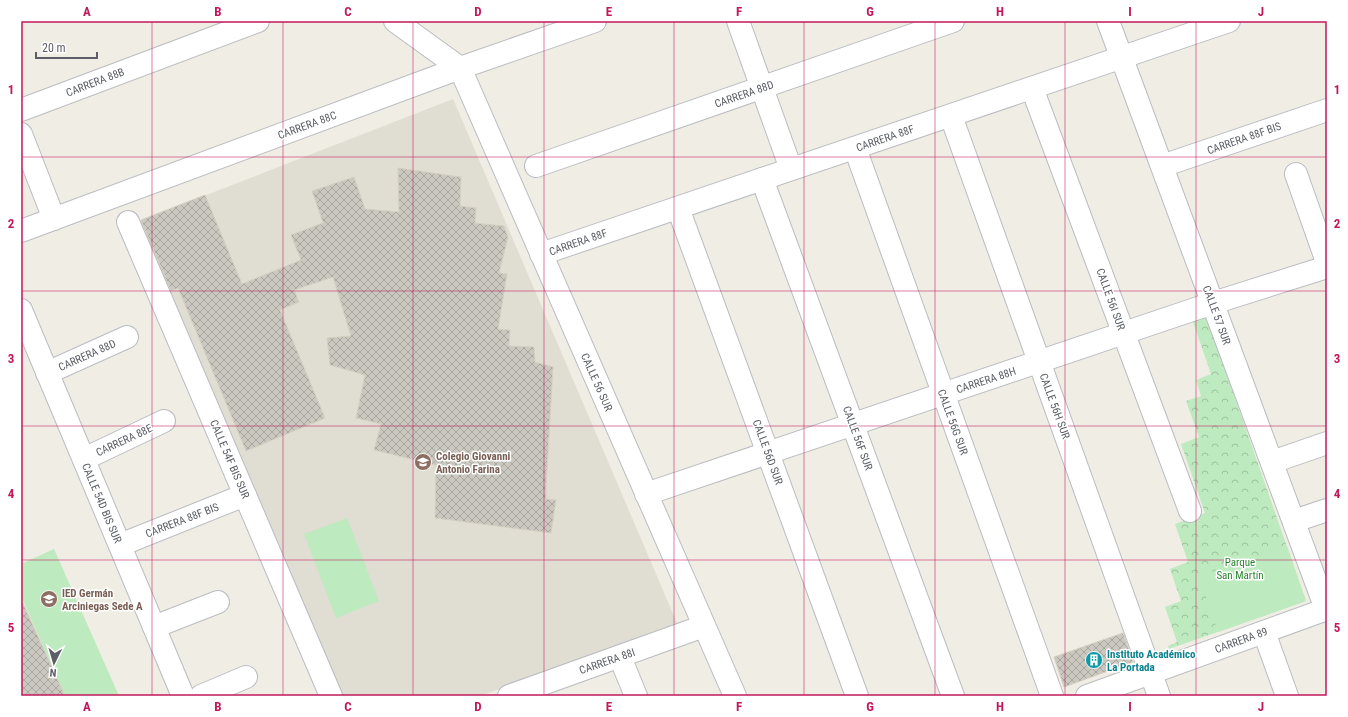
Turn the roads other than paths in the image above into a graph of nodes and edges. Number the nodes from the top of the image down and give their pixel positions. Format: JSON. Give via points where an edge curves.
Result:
{"nodes":[{"id":1,"x":258,"y":21,"type":"edge"},
{"id":2,"x":395,"y":21,"type":"edge"},
{"id":3,"x":595,"y":21,"type":"edge"},
{"id":4,"x":738,"y":21,"type":"edge"},
{"id":5,"x":953,"y":21,"type":"edge"},
{"id":6,"x":1108,"y":21,"type":"edge"},
{"id":7,"x":1229,"y":21,"type":"edge"},
{"id":8,"x":1121,"y":57,"type":"junction"},
{"id":9,"x":460,"y":68,"type":"junction"},
{"id":10,"x":762,"y":87,"type":"junction"},
{"id":11,"x":1032,"y":88,"type":"junction"},
{"id":12,"x":21,"y":110,"type":"edge"},
{"id":13,"x":1327,"y":110,"type":"edge"},
{"id":14,"x":951,"y":116,"type":"junction"},
{"id":15,"x":21,"y":134,"type":"edge"},
{"id":16,"x":855,"y":148,"type":"junction"},
{"id":17,"x":536,"y":166,"type":"dead end"},
{"id":18,"x":1162,"y":166,"type":"junction"},
{"id":19,"x":791,"y":169,"type":"junction"},
{"id":20,"x":1296,"y":174,"type":"dead end"},
{"id":21,"x":762,"y":179,"type":"junction"},
{"id":22,"x":678,"y":208,"type":"junction"},
{"id":23,"x":54,"y":219,"type":"junction"},
{"id":24,"x":128,"y":222,"type":"dead end"},
{"id":25,"x":21,"y":231,"type":"edge"},
{"id":26,"x":542,"y":254,"type":"junction"},
{"id":27,"x":1327,"y":262,"type":"edge"},
{"id":28,"x":1327,"y":267,"type":"edge"},
{"id":29,"x":1212,"y":303,"type":"junction"},
{"id":30,"x":21,"y":310,"type":"edge"},
{"id":31,"x":1124,"y":333,"type":"junction"},
{"id":32,"x":127,"y":337,"type":"dead end"},
{"id":33,"x":1039,"y":362,"type":"junction"},
{"id":34,"x":48,"y":373,"type":"junction"},
{"id":35,"x":943,"y":394,"type":"junction"},
{"id":36,"x":164,"y":421,"type":"dead end"},
{"id":37,"x":853,"y":425,"type":"junction"},
{"id":38,"x":1327,"y":443,"type":"edge"},
{"id":39,"x":768,"y":453,"type":"junction"},
{"id":40,"x":84,"y":459,"type":"junction"},
{"id":41,"x":1272,"y":462,"type":"junction"},
{"id":42,"x":646,"y":494,"type":"junction"},
{"id":43,"x":245,"y":495,"type":"junction"},
{"id":44,"x":1327,"y":510,"type":"edge"},
{"id":45,"x":1190,"y":511,"type":"dead end"},
{"id":46,"x":1294,"y":521,"type":"junction"},
{"id":47,"x":120,"y":545,"type":"junction"},
{"id":48,"x":218,"y":602,"type":"dead end"},
{"id":49,"x":1327,"y":609,"type":"edge"},
{"id":50,"x":704,"y":626,"type":"junction"},
{"id":51,"x":154,"y":627,"type":"junction"},
{"id":52,"x":1264,"y":632,"type":"junction"},
{"id":53,"x":620,"y":656,"type":"junction"},
{"id":54,"x":1151,"y":674,"type":"junction"},
{"id":55,"x":246,"y":677,"type":"dead end"},
{"id":56,"x":183,"y":696,"type":"edge"},
{"id":57,"x":201,"y":696,"type":"edge"},
{"id":58,"x":331,"y":696,"type":"edge"},
{"id":59,"x":509,"y":696,"type":"edge"},
{"id":60,"x":636,"y":696,"type":"edge"},
{"id":61,"x":735,"y":696,"type":"edge"},
{"id":62,"x":858,"y":696,"type":"edge"},
{"id":63,"x":953,"y":696,"type":"edge"},
{"id":64,"x":1052,"y":696,"type":"edge"},
{"id":65,"x":1087,"y":696,"type":"edge"},
{"id":66,"x":1159,"y":696,"type":"edge"},
{"id":67,"x":1287,"y":696,"type":"edge"}],
"edges":[{"from":1,"to":12,"type":"street","name":"CARRERA 88B"},
{"from":2,"to":9,"type":"street"},
{"from":3,"to":9,"type":"street","name":"CARRERA 88C"},
{"from":4,"to":10,"type":"street"},
{"from":5,"to":10,"type":"street","name":"CARRERA 88D"},
{"from":6,"to":8,"type":"street","name":"CALLE 57 SUR"},
{"from":7,"to":8,"type":"street","name":"CARRERA 88F"},
{"from":8,"to":11,"type":"street","name":"CARRERA 88F"},
{"from":8,"to":18,"type":"street","name":"CALLE 57 SUR"},
{"from":9,"to":23,"type":"street","name":"CARRERA 88C"},
{"from":9,"to":26,"type":"street","name":"CALLE 56 SUR"},
{"from":10,"to":17,"type":"street","name":"CARRERA 88D"},
{"from":10,"to":19,"type":"street"},
{"from":11,"to":14,"type":"street","name":"CARRERA 88F"},
{"from":11,"to":31,"type":"street","name":"CALLE 56I SUR"},
{"from":13,"to":18,"type":"street","name":"CARRERA 88F BIS"},
{"from":14,"to":16,"type":"street","name":"CARRERA 88F"},
{"from":14,"to":33,"type":"street","name":"CALLE 56H SUR"},
{"from":15,"to":23,"type":"street"},
{"from":16,"to":19,"type":"street","name":"CARRERA 88F"},
{"from":16,"to":35,"type":"street","name":"CALLE 56G SUR"},
{"from":18,"to":29,"type":"street","name":"CALLE 57 SUR"},
{"from":19,"to":21,"type":"street","name":"CARRERA 88F"},
{"from":20,"to":27,"type":"street"},
{"from":21,"to":22,"type":"street","name":"CARRERA 88F"},
{"from":21,"to":37,"type":"street","name":"CALLE 56F SUR"},
{"from":22,"to":26,"type":"street","name":"CARRERA 88F"},
{"from":22,"to":39,"type":"street","name":"CALLE 56D SUR"},
{"from":23,"to":25,"type":"street","name":"CARRERA 88C"},
{"from":24,"to":43,"type":"street","name":"CALLE 54F BIS SUR"},
{"from":26,"to":42,"type":"street","name":"CALLE 56 SUR"},
{"from":28,"to":29,"type":"street","name":"CARRERA 88H"},
{"from":29,"to":31,"type":"street","name":"CARRERA 88H"},
{"from":29,"to":41,"type":"street","name":"CALLE 57 SUR"},
{"from":30,"to":34,"type":"street","name":"CALLE 54D BIS SUR"},
{"from":31,"to":33,"type":"street","name":"CARRERA 88H"},
{"from":31,"to":45,"type":"street","name":"CALLE 56I SUR"},
{"from":32,"to":34,"type":"street","name":"CARRERA 88D"},
{"from":33,"to":35,"type":"street","name":"CARRERA 88H"},
{"from":33,"to":54,"type":"street","name":"CALLE 56H SUR"},
{"from":34,"to":40,"type":"street","name":"CALLE 54D BIS SUR"},
{"from":35,"to":37,"type":"street","name":"CARRERA 88H"},
{"from":35,"to":64,"type":"street","name":"CALLE 56G SUR"},
{"from":36,"to":40,"type":"street","name":"CARRERA 88E"},
{"from":37,"to":39,"type":"street","name":"CARRERA 88H"},
{"from":37,"to":63,"type":"street","name":"CALLE 56F SUR"},
{"from":38,"to":41,"type":"street"},
{"from":39,"to":42,"type":"street","name":"CARRERA 88H"},
{"from":39,"to":62,"type":"street","name":"CALLE 56D SUR"},
{"from":40,"to":47,"type":"street","name":"CALLE 54D BIS SUR"},
{"from":41,"to":46,"type":"street","name":"CALLE 57 SUR"},
{"from":42,"to":50,"type":"street","name":"CALLE 56 SUR"},
{"from":43,"to":47,"type":"street","name":"CARRERA 88F BIS"},
{"from":43,"to":58,"type":"street","name":"CALLE 54F BIS SUR"},
{"from":44,"to":46,"type":"street"},
{"from":46,"to":49,"type":"street","name":"CALLE 57 SUR"},
{"from":47,"to":51,"type":"street","name":"CALLE 54D BIS SUR"},
{"from":48,"to":51,"type":"street"},
{"from":49,"to":52,"type":"street","name":"CARRERA 89"},
{"from":50,"to":53,"type":"street","name":"CARRERA 88I"},
{"from":50,"to":61,"type":"street","name":"CALLE 56 SUR"},
{"from":51,"to":56,"type":"street","name":"CALLE 54D BIS SUR"},
{"from":52,"to":54,"type":"street","name":"CARRERA 89"},
{"from":52,"to":67,"type":"street"},
{"from":53,"to":59,"type":"street","name":"CARRERA 88I"},
{"from":53,"to":60,"type":"street"},
{"from":54,"to":65,"type":"street","name":"CARRERA 89"},
{"from":54,"to":66,"type":"street","name":"CALLE 56H SUR"},
{"from":55,"to":57,"type":"street"}]}
